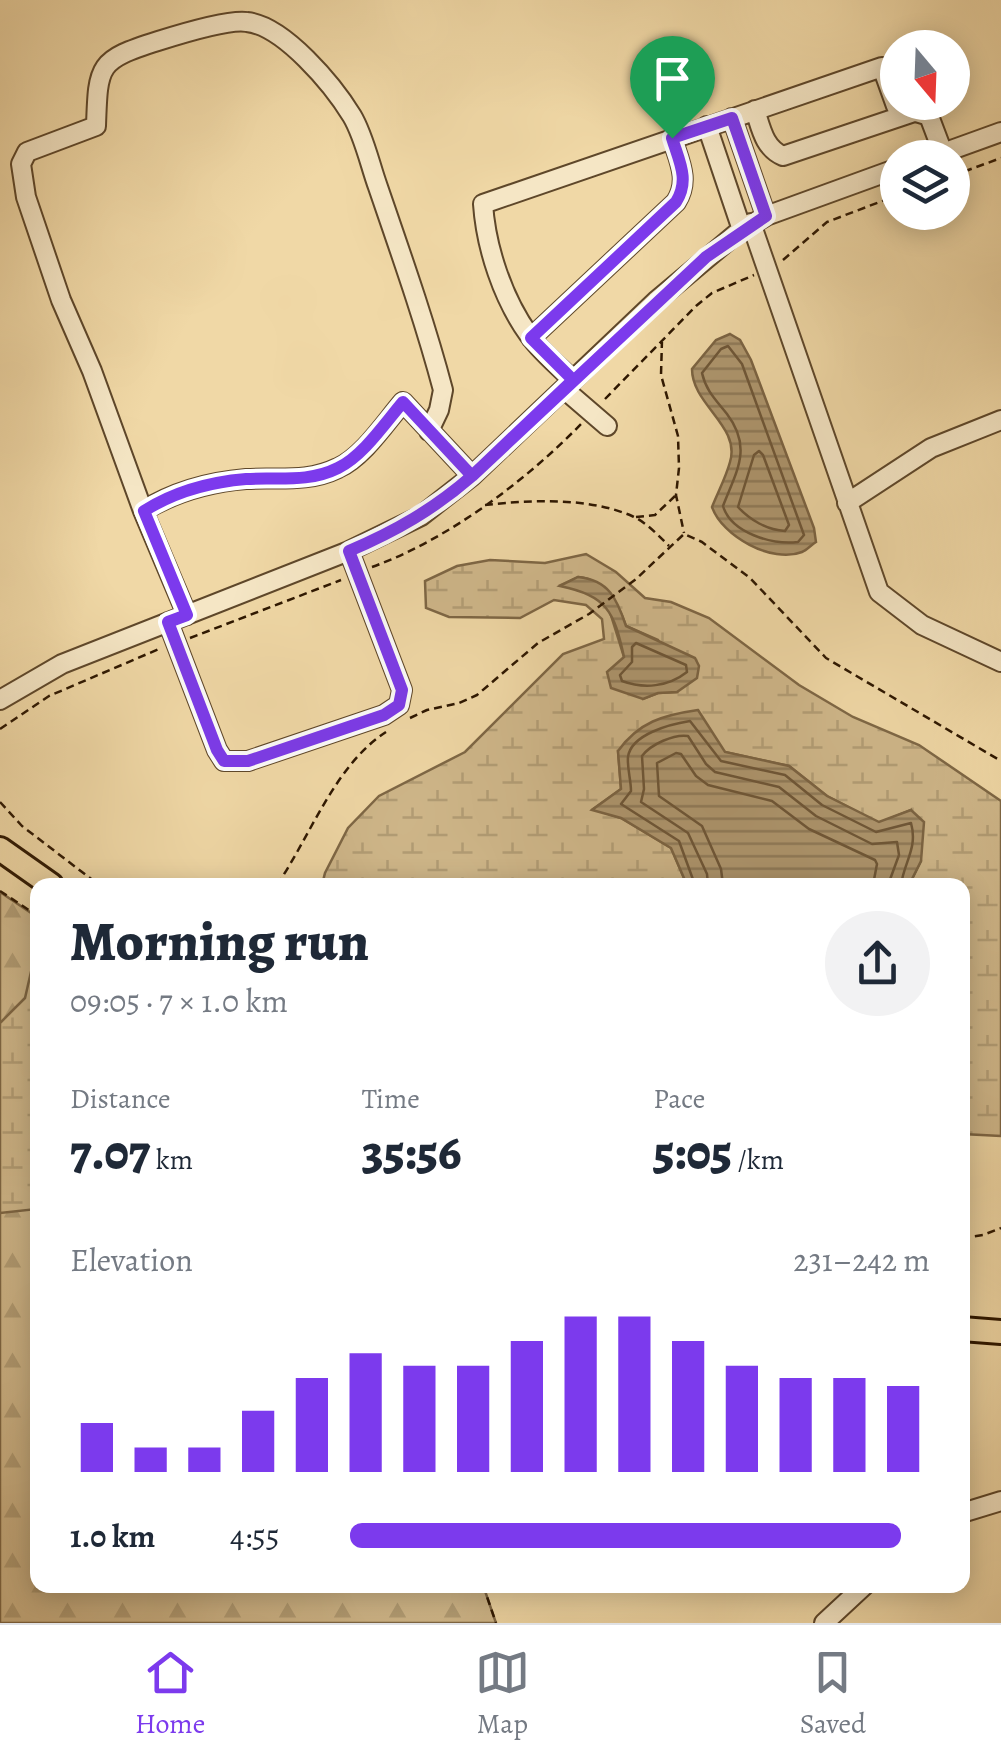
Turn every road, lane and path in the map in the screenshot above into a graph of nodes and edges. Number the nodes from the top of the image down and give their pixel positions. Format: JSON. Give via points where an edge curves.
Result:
{"nodes":[{"id":1,"x":880,"y":68,"type":"edge"},
{"id":2,"x":755,"y":110,"type":"junction"},
{"id":3,"x":732,"y":118,"type":"junction"},
{"id":4,"x":891,"y":120,"type":"edge"},
{"id":5,"x":707,"y":126,"type":"junction"},
{"id":6,"x":1001,"y":132,"type":"edge"},
{"id":7,"x":672,"y":138,"type":"junction"},
{"id":8,"x":970,"y":143,"type":"edge"},
{"id":9,"x":1001,"y":158,"type":"edge"},
{"id":10,"x":970,"y":169,"type":"edge"},
{"id":11,"x":880,"y":175,"type":"edge"},
{"id":12,"x":880,"y":200,"type":"edge"},
{"id":13,"x":753,"y":223,"type":"junction"},
{"id":14,"x":778,"y":263,"type":"dead end"},
{"id":15,"x":531,"y":338,"type":"junction"},
{"id":16,"x":662,"y":338,"type":"dead end"},
{"id":17,"x":568,"y":384,"type":"junction"},
{"id":18,"x":1001,"y":420,"type":"edge"},
{"id":19,"x":608,"y":426,"type":"dead end"},
{"id":20,"x":430,"y":430,"type":"junction"},
{"id":21,"x":472,"y":476,"type":"junction"},
{"id":22,"x":676,"y":495,"type":"junction"},
{"id":23,"x":847,"y":503,"type":"junction"},
{"id":24,"x":483,"y":505,"type":"dead end"},
{"id":25,"x":144,"y":511,"type":"junction"},
{"id":26,"x":634,"y":517,"type":"junction"},
{"id":27,"x":684,"y":534,"type":"junction"},
{"id":28,"x":668,"y":546,"type":"junction"},
{"id":29,"x":349,"y":551,"type":"junction"},
{"id":30,"x":187,"y":615,"type":"junction"},
{"id":31,"x":168,"y":622,"type":"junction"},
{"id":32,"x":1001,"y":662,"type":"edge"},
{"id":33,"x":0,"y":700,"type":"edge"},
{"id":34,"x":1001,"y":761,"type":"edge"},
{"id":35,"x":0,"y":802,"type":"edge"},
{"id":36,"x":0,"y":849,"type":"edge"},
{"id":37,"x":42,"y":878,"type":"edge"},
{"id":38,"x":90,"y":878,"type":"edge"},
{"id":39,"x":282,"y":878,"type":"edge"},
{"id":40,"x":0,"y":891,"type":"edge"},
{"id":41,"x":30,"y":911,"type":"edge"},
{"id":42,"x":1001,"y":1228,"type":"edge"},
{"id":43,"x":970,"y":1238,"type":"edge"},
{"id":44,"x":970,"y":1330,"type":"edge"},
{"id":45,"x":1001,"y":1332,"type":"edge"},
{"id":46,"x":1001,"y":1501,"type":"edge"},
{"id":47,"x":970,"y":1511,"type":"edge"},
{"id":48,"x":486,"y":1593,"type":"edge"},
{"id":49,"x":856,"y":1593,"type":"edge"},
{"id":50,"x":496,"y":1623,"type":"edge"},
{"id":51,"x":824,"y":1623,"type":"edge"}],
"edges":[{"from":1,"to":2,"type":"street"},
{"from":2,"to":3,"type":"street"},
{"from":2,"to":4,"type":"street","via":[[766,141],[782,156]]},
{"from":3,"to":5,"type":"street"},
{"from":3,"to":13,"type":"street"},
{"from":5,"to":7,"type":"street"},
{"from":5,"to":13,"type":"street"},
{"from":6,"to":8,"type":"street"},
{"from":7,"to":15,"type":"street","via":[[685,179],[676,202]]},
{"from":7,"to":15,"type":"street","via":[[483,204],[490,251]]},
{"from":9,"to":10,"type":"path"},
{"from":11,"to":13,"type":"street"},
{"from":12,"to":14,"type":"path","via":[[837,216]]},
{"from":13,"to":17,"type":"street","via":[[706,257]]},
{"from":13,"to":23,"type":"street"},
{"from":15,"to":17,"type":"street"},
{"from":16,"to":22,"type":"path","via":[[663,391],[680,452]]},
{"from":17,"to":19,"type":"street"},
{"from":17,"to":21,"type":"street"},
{"from":18,"to":23,"type":"street","via":[[931,448]]},
{"from":20,"to":21,"type":"street"},
{"from":20,"to":25,"type":"street","via":[[403,402],[340,468],[295,481],[213,482]]},
{"from":20,"to":25,"type":"street","via":[[443,390],[353,117],[276,31],[245,21],[179,34],[104,65],[96,126],[27,152],[21,164],[61,300]]},
{"from":21,"to":29,"type":"street","via":[[422,516]]},
{"from":22,"to":26,"type":"path","via":[[656,515]]},
{"from":22,"to":27,"type":"path"},
{"from":23,"to":32,"type":"street","via":[[879,592],[922,624]]},
{"from":24,"to":26,"type":"path","via":[[545,502]]},
{"from":25,"to":30,"type":"street"},
{"from":26,"to":28,"type":"path"},
{"from":27,"to":28,"type":"path"},
{"from":27,"to":34,"type":"path","via":[[750,578],[826,658]]},
{"from":28,"to":39,"type":"path","via":[[636,579],[477,694],[426,710],[372,742],[335,785]]},
{"from":29,"to":30,"type":"street"},
{"from":29,"to":31,"type":"street","via":[[402,690],[399,705],[384,715],[248,761],[224,761]]},
{"from":30,"to":31,"type":"street"},
{"from":31,"to":33,"type":"street","via":[[62,664]]},
{"from":35,"to":38,"type":"path"},
{"from":36,"to":37,"type":"main road"},
{"from":40,"to":41,"type":"path"},
{"from":42,"to":43,"type":"path"},
{"from":44,"to":45,"type":"main road"},
{"from":46,"to":47,"type":"street"},
{"from":48,"to":50,"type":"path"},
{"from":49,"to":51,"type":"street"}]}
